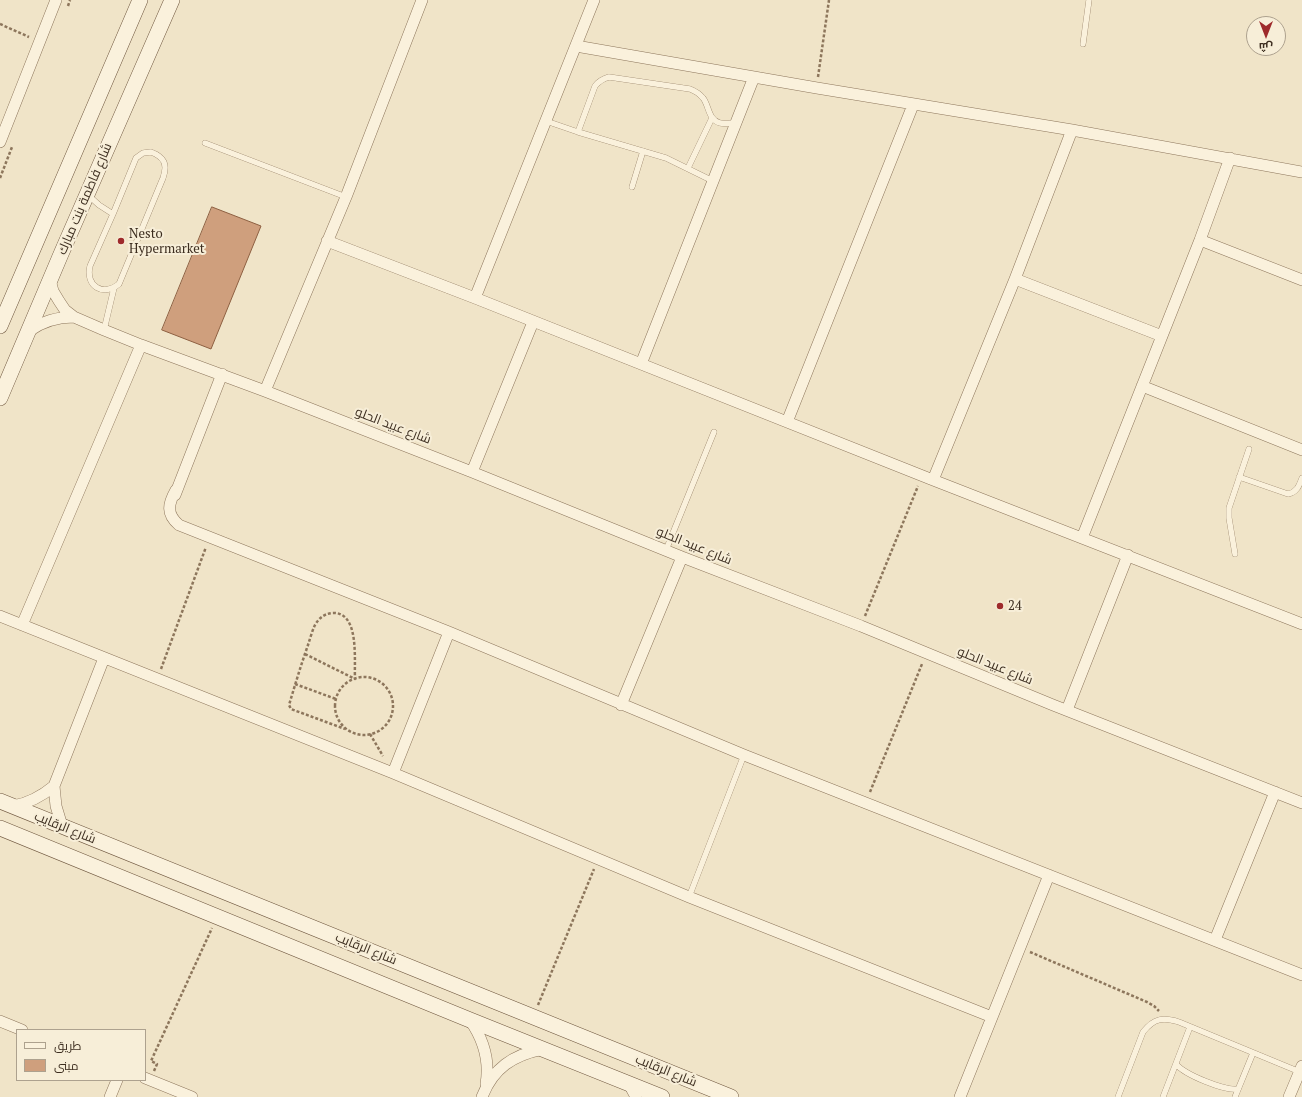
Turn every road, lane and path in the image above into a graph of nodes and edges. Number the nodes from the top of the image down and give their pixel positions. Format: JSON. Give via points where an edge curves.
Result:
{"nodes":[{"id":1,"x":56,"y":0,"type":"edge"},
{"id":2,"x":140,"y":0,"type":"edge"},
{"id":3,"x":172,"y":0,"type":"edge"},
{"id":4,"x":422,"y":0,"type":"edge"},
{"id":5,"x":594,"y":0,"type":"edge"},
{"id":6,"x":829,"y":0,"type":"edge"},
{"id":7,"x":1090,"y":0,"type":"edge"},
{"id":8,"x":0,"y":24,"type":"edge"},
{"id":9,"x":40,"y":41,"type":"junction"},
{"id":10,"x":1083,"y":44,"type":"dead end"},
{"id":11,"x":576,"y":46,"type":"junction"},
{"id":12,"x":754,"y":77,"type":"junction"},
{"id":13,"x":817,"y":88,"type":"junction"},
{"id":14,"x":913,"y":104,"type":"junction"},
{"id":15,"x":712,"y":118,"type":"junction"},
{"id":16,"x":546,"y":121,"type":"junction"},
{"id":17,"x":735,"y":123,"type":"junction"},
{"id":18,"x":1072,"y":130,"type":"junction"},
{"id":19,"x":578,"y":132,"type":"junction"},
{"id":20,"x":0,"y":142,"type":"edge"},
{"id":21,"x":205,"y":142,"type":"dead end"},
{"id":22,"x":643,"y":151,"type":"junction"},
{"id":23,"x":1230,"y":158,"type":"junction"},
{"id":24,"x":688,"y":168,"type":"junction"},
{"id":25,"x":1302,"y":172,"type":"edge"},
{"id":26,"x":713,"y":181,"type":"junction"},
{"id":27,"x":632,"y":187,"type":"dead end"},
{"id":28,"x":87,"y":194,"type":"junction"},
{"id":29,"x":346,"y":197,"type":"junction"},
{"id":30,"x":113,"y":214,"type":"junction"},
{"id":31,"x":1200,"y":240,"type":"junction"},
{"id":32,"x":327,"y":241,"type":"junction"},
{"id":33,"x":1015,"y":279,"type":"junction"},
{"id":34,"x":50,"y":280,"type":"junction"},
{"id":35,"x":1302,"y":280,"type":"edge"},
{"id":36,"x":114,"y":288,"type":"junction"},
{"id":37,"x":475,"y":298,"type":"junction"},
{"id":38,"x":74,"y":317,"type":"junction"},
{"id":39,"x":533,"y":322,"type":"junction"},
{"id":40,"x":0,"y":326,"type":"edge"},
{"id":41,"x":29,"y":330,"type":"junction"},
{"id":42,"x":104,"y":330,"type":"junction"},
{"id":43,"x":1162,"y":336,"type":"junction"},
{"id":44,"x":141,"y":345,"type":"junction"},
{"id":45,"x":641,"y":364,"type":"junction"},
{"id":46,"x":222,"y":374,"type":"junction"},
{"id":47,"x":1142,"y":386,"type":"junction"},
{"id":48,"x":265,"y":391,"type":"junction"},
{"id":49,"x":0,"y":398,"type":"edge"},
{"id":50,"x":788,"y":422,"type":"junction"},
{"id":51,"x":714,"y":432,"type":"dead end"},
{"id":52,"x":1249,"y":449,"type":"dead end"},
{"id":53,"x":1302,"y":450,"type":"edge"},
{"id":54,"x":472,"y":472,"type":"junction"},
{"id":55,"x":922,"y":476,"type":"junction"},
{"id":56,"x":1239,"y":477,"type":"junction"},
{"id":57,"x":1302,"y":478,"type":"edge"},
{"id":58,"x":933,"y":480,"type":"junction"},
{"id":59,"x":210,"y":537,"type":"junction"},
{"id":60,"x":1082,"y":538,"type":"junction"},
{"id":61,"x":666,"y":550,"type":"junction"},
{"id":62,"x":1235,"y":554,"type":"dead end"},
{"id":63,"x":1128,"y":556,"type":"junction"},
{"id":64,"x":682,"y":557,"type":"junction"},
{"id":65,"x":0,"y":616,"type":"edge"},
{"id":66,"x":1302,"y":624,"type":"edge"},
{"id":67,"x":22,"y":625,"type":"junction"},
{"id":68,"x":860,"y":626,"type":"junction"},
{"id":69,"x":449,"y":632,"type":"junction"},
{"id":70,"x":927,"y":653,"type":"junction"},
{"id":71,"x":305,"y":654,"type":"junction"},
{"id":72,"x":104,"y":658,"type":"junction"},
{"id":73,"x":355,"y":678,"type":"junction"},
{"id":74,"x":157,"y":679,"type":"junction"},
{"id":75,"x":295,"y":684,"type":"junction"},
{"id":76,"x":336,"y":699,"type":"junction"},
{"id":77,"x":622,"y":705,"type":"junction"},
{"id":78,"x":1067,"y":710,"type":"junction"},
{"id":79,"x":346,"y":729,"type":"junction"},
{"id":80,"x":370,"y":734,"type":"junction"},
{"id":81,"x":744,"y":755,"type":"junction"},
{"id":82,"x":393,"y":773,"type":"junction"},
{"id":83,"x":54,"y":786,"type":"junction"},
{"id":84,"x":1275,"y":792,"type":"junction"},
{"id":85,"x":866,"y":802,"type":"junction"},
{"id":86,"x":1302,"y":803,"type":"edge"},
{"id":87,"x":7,"y":804,"type":"edge"},
{"id":88,"x":62,"y":826,"type":"junction"},
{"id":89,"x":0,"y":828,"type":"edge"},
{"id":90,"x":598,"y":859,"type":"junction"},
{"id":91,"x":1049,"y":875,"type":"junction"},
{"id":92,"x":689,"y":897,"type":"junction"},
{"id":93,"x":217,"y":916,"type":"junction"},
{"id":94,"x":1215,"y":940,"type":"junction"},
{"id":95,"x":1020,"y":947,"type":"junction"},
{"id":96,"x":1302,"y":975,"type":"edge"},
{"id":97,"x":533,"y":1017,"type":"junction"},
{"id":98,"x":992,"y":1017,"type":"junction"},
{"id":99,"x":1163,"y":1019,"type":"junction"},
{"id":100,"x":470,"y":1020,"type":"junction"},
{"id":101,"x":0,"y":1021,"type":"edge"},
{"id":102,"x":1190,"y":1027,"type":"junction"},
{"id":103,"x":20,"y":1029,"type":"edge"},
{"id":104,"x":543,"y":1049,"type":"junction"},
{"id":105,"x":1253,"y":1053,"type":"junction"},
{"id":106,"x":1176,"y":1064,"type":"junction"},
{"id":107,"x":1301,"y":1069,"type":"edge"},
{"id":108,"x":148,"y":1079,"type":"edge"},
{"id":109,"x":117,"y":1081,"type":"edge"},
{"id":110,"x":1238,"y":1089,"type":"junction"},
{"id":111,"x":632,"y":1091,"type":"edge"},
{"id":112,"x":484,"y":1093,"type":"edge"},
{"id":113,"x":110,"y":1097,"type":"edge"},
{"id":114,"x":192,"y":1097,"type":"edge"},
{"id":115,"x":662,"y":1097,"type":"edge"},
{"id":116,"x":731,"y":1097,"type":"edge"},
{"id":117,"x":960,"y":1097,"type":"edge"},
{"id":118,"x":1118,"y":1097,"type":"edge"},
{"id":119,"x":1163,"y":1097,"type":"edge"},
{"id":120,"x":1235,"y":1097,"type":"edge"},
{"id":121,"x":1290,"y":1097,"type":"edge"}],
"edges":[{"from":1,"to":9,"type":"street"},
{"from":2,"to":40,"type":"street"},
{"from":3,"to":28,"type":"street","name":"شارع فاطمة بنت مبارك"},
{"from":4,"to":29,"type":"street"},
{"from":5,"to":11,"type":"street"},
{"from":6,"to":13,"type":"path"},
{"from":7,"to":10,"type":"lane"},
{"from":8,"to":9,"type":"path"},
{"from":9,"to":20,"type":"street"},
{"from":11,"to":12,"type":"street"},
{"from":11,"to":16,"type":"street"},
{"from":12,"to":13,"type":"street"},
{"from":12,"to":17,"type":"street"},
{"from":13,"to":14,"type":"street"},
{"from":14,"to":18,"type":"street"},
{"from":14,"to":50,"type":"street"},
{"from":15,"to":17,"type":"lane","via":[[719,123]]},
{"from":15,"to":19,"type":"lane","via":[[702,97],[690,89],[609,77],[603,78],[596,86]]},
{"from":15,"to":24,"type":"lane"},
{"from":16,"to":19,"type":"lane"},
{"from":16,"to":37,"type":"street"},
{"from":17,"to":26,"type":"street"},
{"from":18,"to":23,"type":"street"},
{"from":18,"to":33,"type":"street"},
{"from":19,"to":22,"type":"lane"},
{"from":21,"to":29,"type":"lane"},
{"from":22,"to":24,"type":"lane"},
{"from":22,"to":27,"type":"lane"},
{"from":23,"to":25,"type":"street"},
{"from":23,"to":31,"type":"street"},
{"from":24,"to":26,"type":"lane"},
{"from":26,"to":45,"type":"street"},
{"from":28,"to":30,"type":"lane","via":[[99,206]]},
{"from":28,"to":34,"type":"street","name":"شارع فاطمة بنت مبارك"},
{"from":29,"to":32,"type":"street"},
{"from":30,"to":36,"type":"lane","via":[[88,273],[94,286],[107,290]]},
{"from":30,"to":36,"type":"lane","via":[[136,158],[142,153],[151,152],[159,155],[166,170],[122,278]]},
{"from":31,"to":35,"type":"street"},
{"from":31,"to":43,"type":"street"},
{"from":32,"to":37,"type":"street"},
{"from":32,"to":48,"type":"street"},
{"from":33,"to":43,"type":"street"},
{"from":33,"to":58,"type":"street"},
{"from":34,"to":38,"type":"street","name":"شارع عبيد الحلو","via":[[59,301]]},
{"from":34,"to":41,"type":"street","name":"شارع فاطمة بنت مبارك"},
{"from":36,"to":42,"type":"lane"},
{"from":37,"to":39,"type":"street"},
{"from":38,"to":41,"type":"street","name":"شارع عبيد الحلو","via":[[50,320]]},
{"from":38,"to":42,"type":"street","name":"شارع عبيد الحلو"},
{"from":39,"to":45,"type":"street"},
{"from":39,"to":54,"type":"street"},
{"from":41,"to":49,"type":"street","name":"شارع فاطمة بنت مبارك"},
{"from":42,"to":44,"type":"street","name":"شارع عبيد الحلو"},
{"from":43,"to":47,"type":"street"},
{"from":44,"to":46,"type":"street","name":"شارع عبيد الحلو"},
{"from":44,"to":67,"type":"street"},
{"from":45,"to":50,"type":"street"},
{"from":46,"to":48,"type":"street","name":"شارع عبيد الحلو"},
{"from":46,"to":59,"type":"street","via":[[174,499],[174,507],[181,520]]},
{"from":47,"to":53,"type":"street"},
{"from":47,"to":60,"type":"street"},
{"from":48,"to":54,"type":"street","name":"شارع عبيد الحلو"},
{"from":50,"to":55,"type":"street"},
{"from":51,"to":61,"type":"lane"},
{"from":52,"to":56,"type":"lane"},
{"from":54,"to":61,"type":"street","name":"شارع عبيد الحلو"},
{"from":55,"to":58,"type":"street"},
{"from":55,"to":68,"type":"path"},
{"from":56,"to":57,"type":"lane","via":[[1288,494],[1297,490]]},
{"from":56,"to":62,"type":"lane","via":[[1229,508]]},
{"from":58,"to":60,"type":"street"},
{"from":59,"to":69,"type":"street"},
{"from":59,"to":74,"type":"path"},
{"from":60,"to":63,"type":"street"},
{"from":61,"to":64,"type":"street","name":"شارع عبيد الحلو"},
{"from":63,"to":66,"type":"street"},
{"from":63,"to":78,"type":"street"},
{"from":64,"to":68,"type":"street","name":"شارع عبيد الحلو"},
{"from":64,"to":77,"type":"street"},
{"from":65,"to":67,"type":"street"},
{"from":67,"to":72,"type":"street"},
{"from":68,"to":70,"type":"street","name":"شارع عبيد الحلو"},
{"from":69,"to":77,"type":"street"},
{"from":69,"to":82,"type":"street"},
{"from":70,"to":78,"type":"street","name":"شارع عبيد الحلو"},
{"from":70,"to":85,"type":"path"},
{"from":71,"to":73,"type":"path"},
{"from":71,"to":73,"type":"path","via":[[319,619],[326,614],[342,615],[352,628]]},
{"from":71,"to":75,"type":"path"},
{"from":72,"to":74,"type":"street"},
{"from":72,"to":83,"type":"street"},
{"from":73,"to":76,"type":"path","via":[[346,683]]},
{"from":73,"to":80,"type":"path","via":[[370,678],[377,681],[384,685],[392,698],[392,714],[389,721],[384,727]]},
{"from":74,"to":82,"type":"street"},
{"from":75,"to":76,"type":"path"},
{"from":75,"to":79,"type":"path","via":[[289,705],[292,709]]},
{"from":76,"to":79,"type":"path","via":[[336,715]]},
{"from":77,"to":81,"type":"street"},
{"from":78,"to":84,"type":"street","name":"شارع عبيد الحلو"},
{"from":79,"to":80,"type":"path","via":[[357,734]]},
{"from":80,"to":82,"type":"path"},
{"from":81,"to":85,"type":"street"},
{"from":81,"to":92,"type":"lane"},
{"from":82,"to":90,"type":"street"},
{"from":83,"to":87,"type":"street","via":[[25,804]]},
{"from":83,"to":88,"type":"street"},
{"from":84,"to":86,"type":"street","name":"شارع عبيد الحلو"},
{"from":84,"to":94,"type":"street"},
{"from":85,"to":91,"type":"street"},
{"from":87,"to":88,"type":"street","name":"شارع الرقايب"},
{"from":88,"to":97,"type":"street","name":"شارع الرقايب"},
{"from":89,"to":93,"type":"street","name":"شارع الرقايب"},
{"from":90,"to":92,"type":"street"},
{"from":90,"to":97,"type":"path"},
{"from":91,"to":94,"type":"street"},
{"from":91,"to":95,"type":"street"},
{"from":92,"to":98,"type":"street"},
{"from":93,"to":100,"type":"street","name":"شارع الرقايب"},
{"from":93,"to":108,"type":"path","via":[[151,1061],[157,1064]]},
{"from":94,"to":96,"type":"street"},
{"from":95,"to":98,"type":"street"},
{"from":95,"to":99,"type":"path","via":[[1147,1002],[1160,1012]]},
{"from":97,"to":116,"type":"street","name":"شارع الرقايب"},
{"from":98,"to":117,"type":"street"},
{"from":99,"to":102,"type":"lane"},
{"from":99,"to":118,"type":"lane","via":[[1155,1021],[1143,1032]]},
{"from":100,"to":104,"type":"street","name":"شارع الرقايب"},
{"from":100,"to":112,"type":"street","via":[[486,1053],[488,1075]]},
{"from":101,"to":103,"type":"street"},
{"from":102,"to":105,"type":"lane"},
{"from":102,"to":106,"type":"lane"},
{"from":104,"to":111,"type":"street","name":"شارع الرقايب"},
{"from":104,"to":112,"type":"street","via":[[529,1052],[503,1066],[493,1076]]},
{"from":105,"to":107,"type":"lane"},
{"from":105,"to":110,"type":"lane"},
{"from":106,"to":110,"type":"lane","via":[[1184,1072],[1225,1088]]},
{"from":106,"to":119,"type":"lane"},
{"from":107,"to":121,"type":"street"},
{"from":108,"to":114,"type":"street"},
{"from":109,"to":113,"type":"street"},
{"from":110,"to":120,"type":"lane"},
{"from":111,"to":115,"type":"street","name":"شارع الرقايب"}]}
